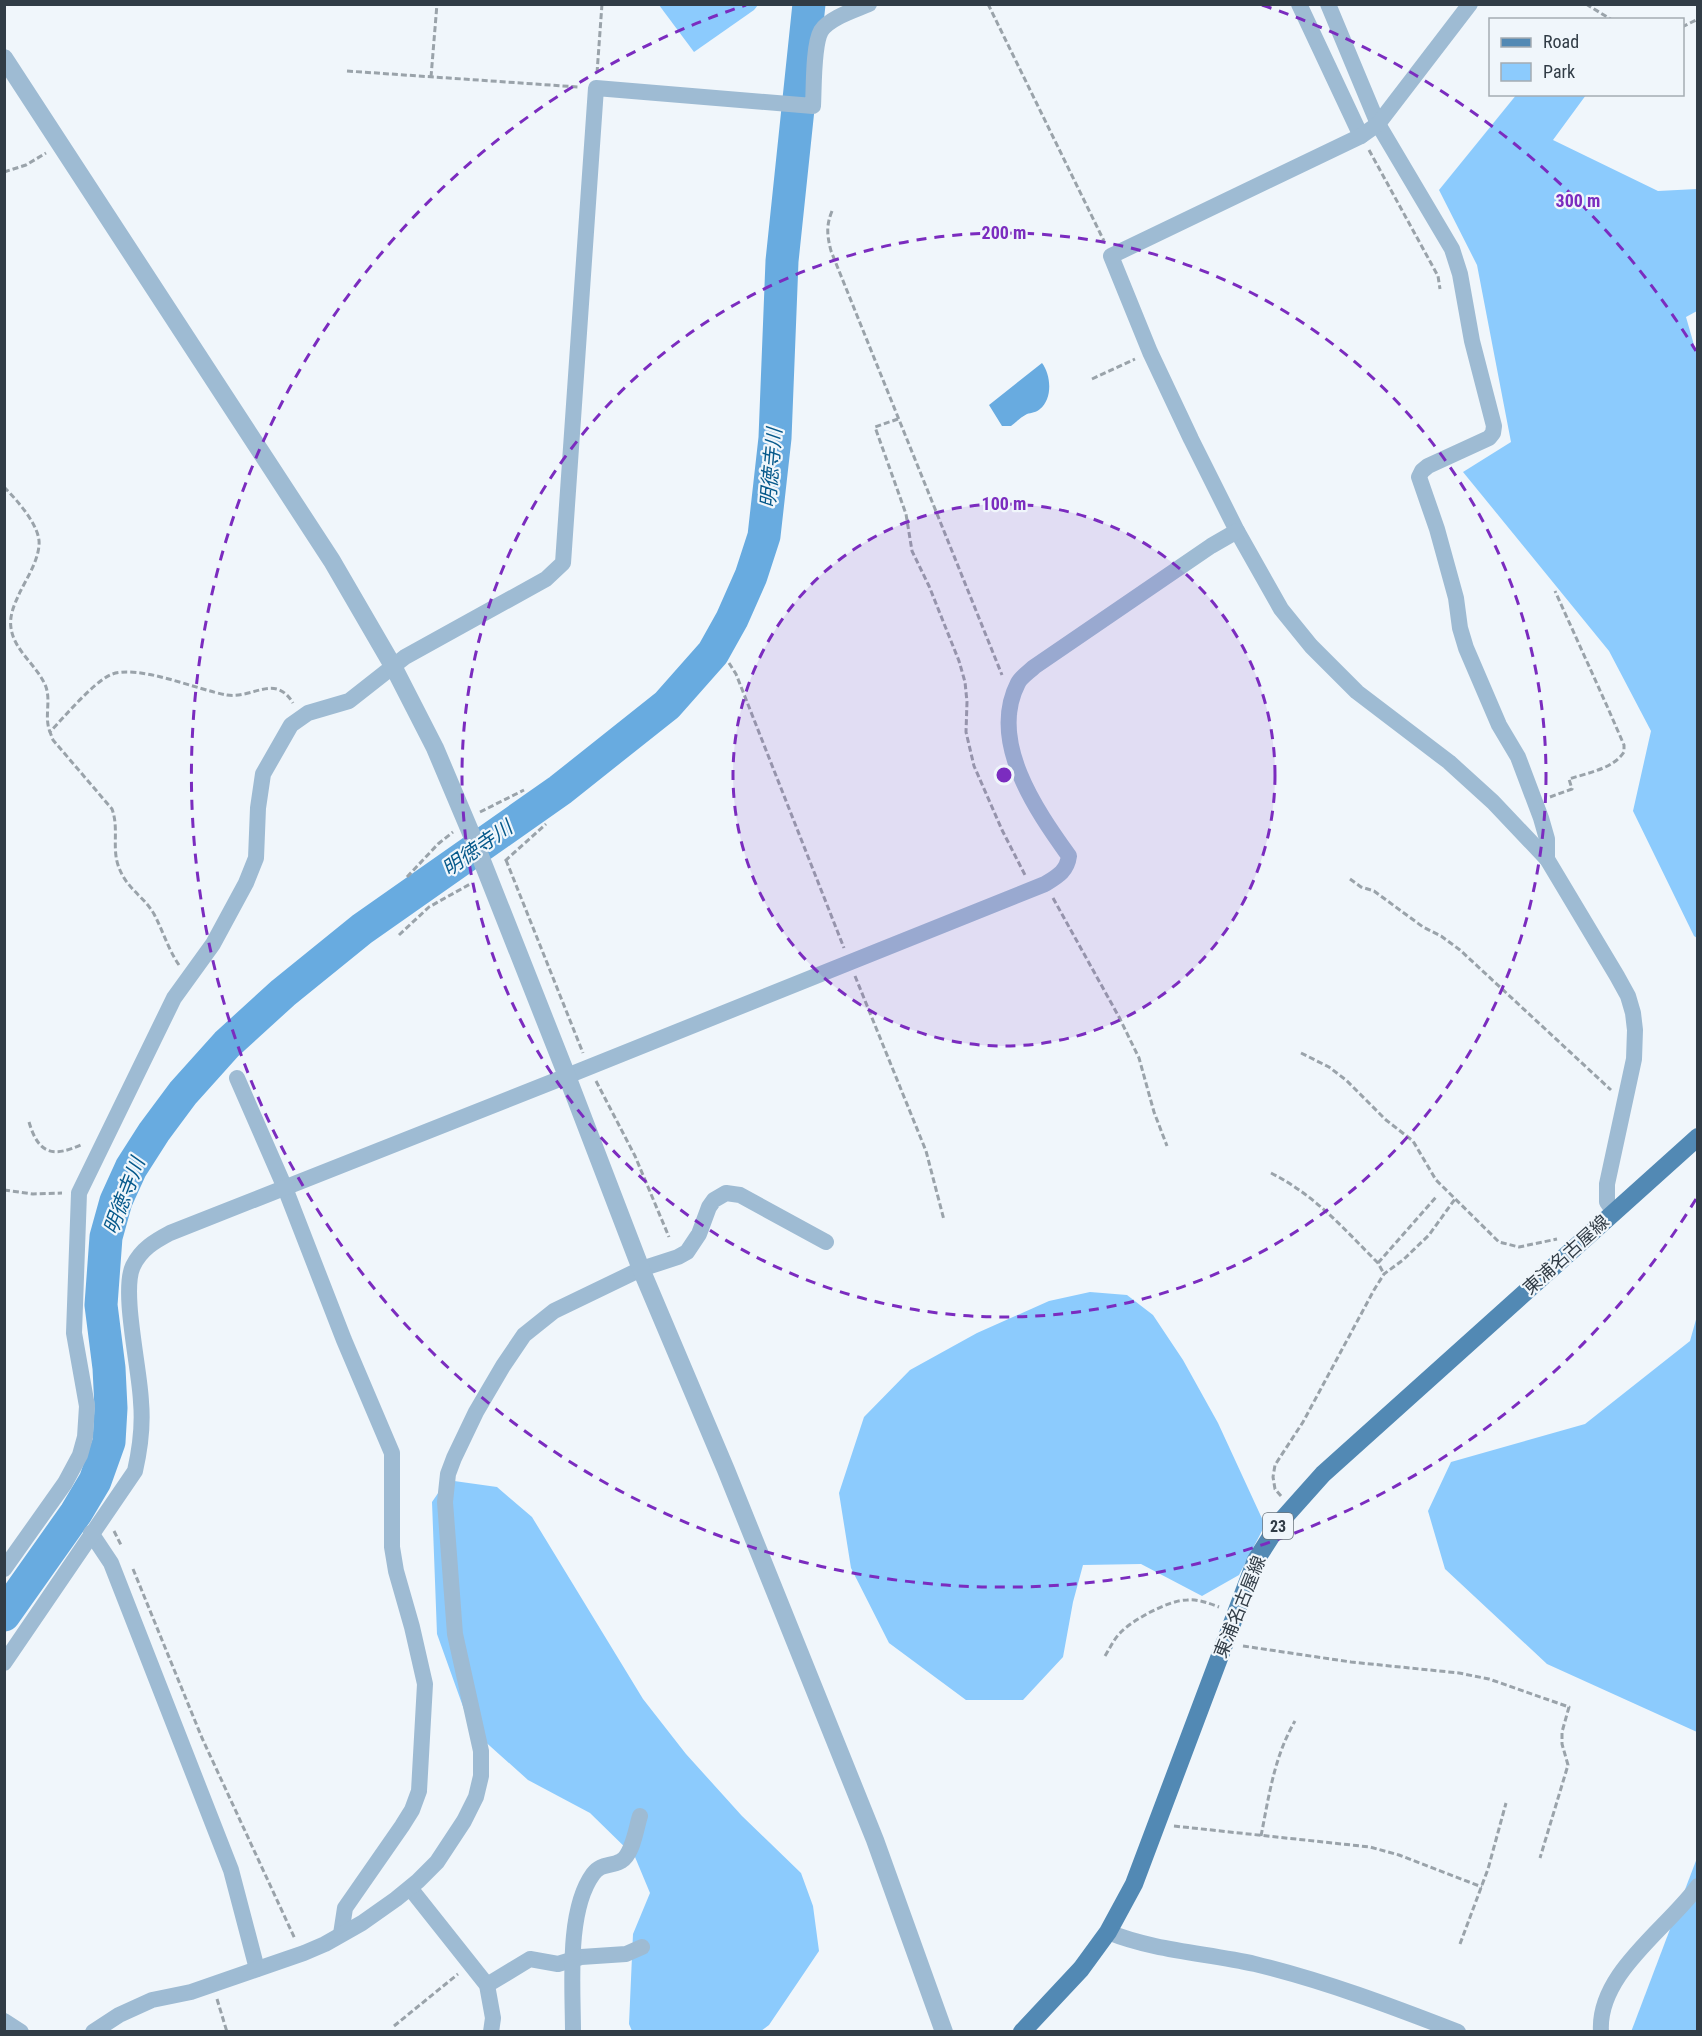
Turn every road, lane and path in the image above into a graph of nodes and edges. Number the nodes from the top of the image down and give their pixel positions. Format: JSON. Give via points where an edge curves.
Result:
{"nodes":[{"id":1,"x":437,"y":4,"type":"edge"},
{"id":2,"x":602,"y":4,"type":"edge"},
{"id":3,"x":869,"y":4,"type":"edge"},
{"id":4,"x":988,"y":4,"type":"edge"},
{"id":5,"x":1299,"y":4,"type":"edge"},
{"id":6,"x":1328,"y":4,"type":"edge"},
{"id":7,"x":1470,"y":4,"type":"edge"},
{"id":8,"x":1586,"y":4,"type":"edge"},
{"id":9,"x":1609,"y":18,"type":"edge"},
{"id":10,"x":1698,"y":19,"type":"edge"},
{"id":11,"x":1684,"y":26,"type":"edge"},
{"id":12,"x":4,"y":58,"type":"edge"},
{"id":13,"x":347,"y":71,"type":"dead end"},
{"id":14,"x":431,"y":77,"type":"junction"},
{"id":15,"x":596,"y":88,"type":"junction"},
{"id":16,"x":1378,"y":124,"type":"junction"},
{"id":17,"x":1361,"y":136,"type":"junction"},
{"id":18,"x":61,"y":145,"type":"junction"},
{"id":19,"x":4,"y":172,"type":"edge"},
{"id":20,"x":832,"y":211,"type":"dead end"},
{"id":21,"x":1111,"y":256,"type":"junction"},
{"id":22,"x":1440,"y":289,"type":"dead end"},
{"id":23,"x":1150,"y":352,"type":"junction"},
{"id":24,"x":1092,"y":379,"type":"dead end"},
{"id":25,"x":898,"y":418,"type":"junction"},
{"id":26,"x":4,"y":487,"type":"edge"},
{"id":27,"x":1237,"y":531,"type":"junction"},
{"id":28,"x":1555,"y":591,"type":"dead end"},
{"id":29,"x":729,"y":663,"type":"dead end"},
{"id":30,"x":393,"y":666,"type":"junction"},
{"id":31,"x":1015,"y":690,"type":"junction"},
{"id":32,"x":302,"y":717,"type":"junction"},
{"id":33,"x":50,"y":732,"type":"junction"},
{"id":34,"x":1535,"y":803,"type":"junction"},
{"id":35,"x":1547,"y":859,"type":"junction"},
{"id":36,"x":1350,"y":879,"type":"dead end"},
{"id":37,"x":1040,"y":886,"type":"junction"},
{"id":38,"x":850,"y":962,"type":"junction"},
{"id":39,"x":191,"y":974,"type":"junction"},
{"id":40,"x":1301,"y":1053,"type":"dead end"},
{"id":41,"x":567,"y":1076,"type":"junction"},
{"id":42,"x":237,"y":1078,"type":"dead end"},
{"id":43,"x":1625,"y":1103,"type":"junction"},
{"id":44,"x":29,"y":1122,"type":"dead end"},
{"id":45,"x":105,"y":1137,"type":"junction"},
{"id":46,"x":1698,"y":1137,"type":"edge"},
{"id":47,"x":1167,"y":1146,"type":"dead end"},
{"id":48,"x":1270,"y":1173,"type":"dead end"},
{"id":49,"x":285,"y":1188,"type":"junction"},
{"id":50,"x":4,"y":1190,"type":"edge"},
{"id":51,"x":79,"y":1193,"type":"junction"},
{"id":52,"x":1436,"y":1197,"type":"dead end"},
{"id":53,"x":1455,"y":1199,"type":"junction"},
{"id":54,"x":1614,"y":1212,"type":"junction"},
{"id":55,"x":944,"y":1220,"type":"dead end"},
{"id":56,"x":1586,"y":1237,"type":"junction"},
{"id":57,"x":826,"y":1242,"type":"dead end"},
{"id":58,"x":1378,"y":1263,"type":"junction"},
{"id":59,"x":641,"y":1269,"type":"junction"},
{"id":60,"x":1384,"y":1274,"type":"junction"},
{"id":61,"x":1294,"y":1506,"type":"junction"},
{"id":62,"x":104,"y":1516,"type":"junction"},
{"id":63,"x":91,"y":1533,"type":"junction"},
{"id":64,"x":126,"y":1554,"type":"dead end"},
{"id":65,"x":131,"y":1563,"type":"dead end"},
{"id":66,"x":4,"y":1569,"type":"edge"},
{"id":67,"x":1236,"y":1612,"type":"junction"},
{"id":68,"x":1225,"y":1643,"type":"junction"},
{"id":69,"x":1105,"y":1656,"type":"dead end"},
{"id":70,"x":4,"y":1662,"type":"edge"},
{"id":71,"x":1295,"y":1721,"type":"dead end"},
{"id":72,"x":1506,"y":1803,"type":"dead end"},
{"id":73,"x":640,"y":1816,"type":"dead end"},
{"id":74,"x":1158,"y":1823,"type":"junction"},
{"id":75,"x":1261,"y":1836,"type":"junction"},
{"id":76,"x":1540,"y":1858,"type":"dead end"},
{"id":77,"x":1698,"y":1886,"type":"edge"},
{"id":78,"x":1482,"y":1887,"type":"junction"},
{"id":79,"x":410,"y":1888,"type":"junction"},
{"id":80,"x":1108,"y":1932,"type":"junction"},
{"id":81,"x":341,"y":1934,"type":"junction"},
{"id":82,"x":1460,"y":1944,"type":"dead end"},
{"id":83,"x":642,"y":1947,"type":"dead end"},
{"id":84,"x":304,"y":1953,"type":"junction"},
{"id":85,"x":573,"y":1960,"type":"junction"},
{"id":86,"x":471,"y":1965,"type":"junction"},
{"id":87,"x":257,"y":1969,"type":"junction"},
{"id":88,"x":213,"y":1984,"type":"junction"},
{"id":89,"x":487,"y":1985,"type":"junction"},
{"id":90,"x":4,"y":2021,"type":"edge"},
{"id":91,"x":394,"y":2026,"type":"dead end"},
{"id":92,"x":21,"y":2031,"type":"edge"},
{"id":93,"x":93,"y":2031,"type":"edge"},
{"id":94,"x":227,"y":2031,"type":"edge"},
{"id":95,"x":491,"y":2031,"type":"edge"},
{"id":96,"x":573,"y":2031,"type":"edge"},
{"id":97,"x":944,"y":2031,"type":"edge"},
{"id":98,"x":1022,"y":2031,"type":"edge"},
{"id":99,"x":1458,"y":2031,"type":"edge"},
{"id":100,"x":1601,"y":2031,"type":"edge"}],
"edges":[{"from":1,"to":14,"type":"path"},
{"from":2,"to":15,"type":"path"},
{"from":3,"to":15,"type":"street","via":[[838,17],[821,31],[813,106]]},
{"from":4,"to":21,"type":"path"},
{"from":5,"to":17,"type":"street"},
{"from":6,"to":16,"type":"street"},
{"from":7,"to":16,"type":"street"},
{"from":8,"to":9,"type":"path"},
{"from":10,"to":11,"type":"path"},
{"from":12,"to":18,"type":"street"},
{"from":13,"to":14,"type":"path"},
{"from":14,"to":15,"type":"path"},
{"from":15,"to":30,"type":"street","via":[[563,563],[546,579]]},
{"from":16,"to":17,"type":"street"},
{"from":16,"to":34,"type":"street","via":[[1452,249],[1460,274],[1493,433],[1428,466],[1419,477],[1456,598],[1466,648],[1499,725],[1518,757]]},
{"from":17,"to":21,"type":"street"},
{"from":17,"to":22,"type":"path","via":[[1438,276]]},
{"from":18,"to":19,"type":"path","via":[[26,165]]},
{"from":18,"to":30,"type":"street","via":[[332,561]]},
{"from":20,"to":25,"type":"path","via":[[826,224],[831,251]]},
{"from":21,"to":23,"type":"street"},
{"from":23,"to":24,"type":"path"},
{"from":23,"to":27,"type":"street"},
{"from":25,"to":31,"type":"path","via":[[1003,679]]},
{"from":25,"to":37,"type":"path","via":[[875,428],[906,514],[914,557],[959,661],[967,702],[966,732],[974,766],[1002,830]]},
{"from":26,"to":33,"type":"path","via":[[27,514],[40,542],[13,608],[11,629],[45,686]]},
{"from":27,"to":31,"type":"street","via":[[1034,667],[1018,681]]},
{"from":27,"to":35,"type":"street","via":[[1281,609],[1311,646],[1357,692],[1449,762]]},
{"from":28,"to":34,"type":"path","via":[[1624,752],[1619,760],[1569,779],[1572,789]]},
{"from":29,"to":38,"type":"path"},
{"from":30,"to":32,"type":"street","via":[[349,701]]},
{"from":30,"to":41,"type":"street","via":[[435,748]]},
{"from":31,"to":37,"type":"street","via":[[1007,733],[1013,756],[1039,812],[1069,856],[1068,866],[1060,875]]},
{"from":32,"to":33,"type":"path","via":[[287,693],[274,688],[229,695],[147,674],[122,672],[100,682]]},
{"from":32,"to":39,"type":"street","via":[[291,725],[263,774],[256,858],[246,883],[213,944]]},
{"from":33,"to":39,"type":"path","via":[[112,809],[116,854],[123,875],[153,914],[176,961]]},
{"from":34,"to":35,"type":"street","via":[[1546,839]]},
{"from":35,"to":43,"type":"street","via":[[1628,996],[1635,1030]]},
{"from":36,"to":43,"type":"path","via":[[1460,950]]},
{"from":37,"to":38,"type":"street"},
{"from":37,"to":47,"type":"path","via":[[1119,1017],[1138,1058]]},
{"from":38,"to":41,"type":"street"},
{"from":38,"to":55,"type":"path","via":[[926,1151]]},
{"from":39,"to":45,"type":"street","via":[[174,998]]},
{"from":40,"to":53,"type":"path","via":[[1346,1080],[1413,1141],[1436,1180]]},
{"from":41,"to":49,"type":"street"},
{"from":41,"to":59,"type":"street"},
{"from":42,"to":49,"type":"street"},
{"from":43,"to":54,"type":"street","via":[[1607,1184],[1607,1202]]},
{"from":44,"to":45,"type":"path","via":[[40,1146],[58,1153]]},
{"from":45,"to":51,"type":"street"},
{"from":46,"to":54,"type":"main road","name":"東浦名古屋線","number":"23"},
{"from":48,"to":58,"type":"path","via":[[1316,1201]]},
{"from":49,"to":62,"type":"street","via":[[170,1233],[140,1254],[129,1278],[142,1404],[138,1458],[135,1471]]},
{"from":49,"to":81,"type":"street","via":[[392,1453],[392,1547],[425,1684],[419,1791],[407,1818],[345,1908]]},
{"from":50,"to":51,"type":"path"},
{"from":51,"to":66,"type":"street","via":[[74,1333],[87,1406],[85,1437],[65,1484]]},
{"from":52,"to":58,"type":"path"},
{"from":53,"to":56,"type":"path","via":[[1499,1242],[1509,1246]]},
{"from":53,"to":60,"type":"path","via":[[1430,1235]]},
{"from":54,"to":56,"type":"main road","name":"東浦名古屋線","number":"23"},
{"from":56,"to":61,"type":"main road","name":"東浦名古屋線","number":"23","via":[[1323,1474]]},
{"from":57,"to":59,"type":"street","via":[[740,1195],[726,1193],[709,1207],[687,1252]]},
{"from":58,"to":60,"type":"path"},
{"from":59,"to":79,"type":"street","via":[[554,1311],[524,1335],[476,1412],[448,1474],[445,1502],[455,1634],[481,1751],[481,1776],[476,1797],[450,1843]]},
{"from":59,"to":97,"type":"street","via":[[875,1840]]},
{"from":60,"to":61,"type":"path","via":[[1303,1422],[1275,1465],[1275,1489]]},
{"from":61,"to":67,"type":"main road","name":"東浦名古屋線","number":"23","via":[[1256,1560]]},
{"from":62,"to":63,"type":"street"},
{"from":62,"to":64,"type":"path"},
{"from":63,"to":70,"type":"street"},
{"from":63,"to":87,"type":"street","via":[[111,1563],[231,1870]]},
{"from":65,"to":84,"type":"path","via":[[228,1798]]},
{"from":67,"to":68,"type":"main road","name":"東浦名古屋線","number":"23"},
{"from":67,"to":69,"type":"path","via":[[1196,1600],[1176,1601],[1132,1623]]},
{"from":68,"to":74,"type":"main road","name":"東浦名古屋線","number":"23"},
{"from":68,"to":76,"type":"path","via":[[1459,1673],[1489,1679],[1569,1707],[1562,1732],[1568,1765]]},
{"from":71,"to":75,"type":"path","via":[[1273,1773]]},
{"from":72,"to":78,"type":"path"},
{"from":73,"to":85,"type":"street","via":[[628,1855],[601,1866],[582,1894]]},
{"from":74,"to":75,"type":"path"},
{"from":74,"to":80,"type":"main road","name":"東浦名古屋線","number":"23","via":[[1134,1884]]},
{"from":75,"to":78,"type":"path","via":[[1370,1847]]},
{"from":77,"to":100,"type":"street","via":[[1631,1958],[1603,2007]]},
{"from":78,"to":82,"type":"path"},
{"from":79,"to":81,"type":"street"},
{"from":79,"to":86,"type":"street"},
{"from":80,"to":98,"type":"main road","name":"東浦名古屋線","number":"23","via":[[1081,1969]]},
{"from":80,"to":99,"type":"street","via":[[1318,1981]]},
{"from":81,"to":84,"type":"street"},
{"from":83,"to":85,"type":"street"},
{"from":84,"to":87,"type":"street"},
{"from":85,"to":89,"type":"street","via":[[558,1964],[530,1959]]},
{"from":85,"to":96,"type":"street"},
{"from":86,"to":89,"type":"street"},
{"from":86,"to":91,"type":"path"},
{"from":87,"to":88,"type":"street"},
{"from":88,"to":93,"type":"street","via":[[153,2000]]},
{"from":88,"to":94,"type":"path"},
{"from":89,"to":95,"type":"street","via":[[493,2018]]},
{"from":90,"to":92,"type":"street"}]}
